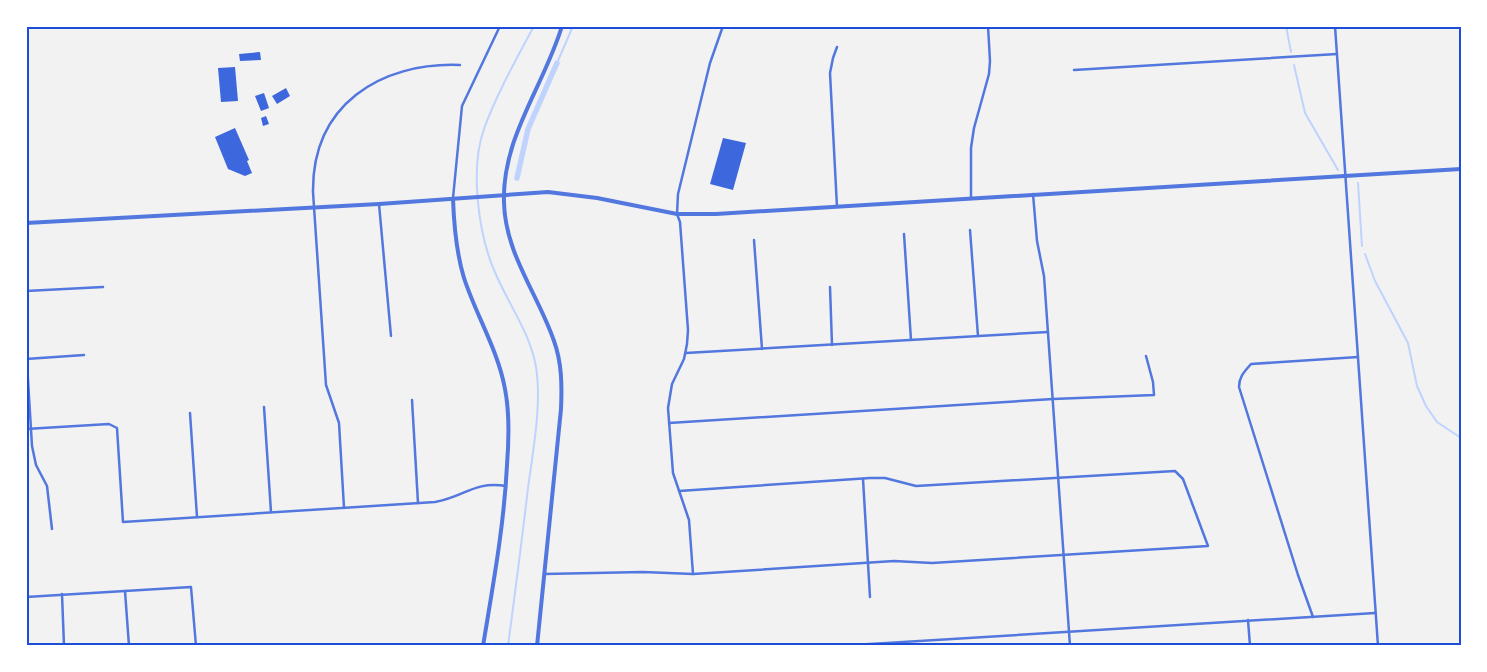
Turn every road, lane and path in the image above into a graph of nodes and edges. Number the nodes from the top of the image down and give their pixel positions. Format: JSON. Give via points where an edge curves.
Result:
{"nodes":[{"id":1,"x":500,"y":26,"type":"edge"},
{"id":2,"x":562,"y":26,"type":"edge"},
{"id":3,"x":723,"y":26,"type":"edge"},
{"id":4,"x":988,"y":26,"type":"edge"},
{"id":5,"x":1335,"y":26,"type":"edge"},
{"id":6,"x":837,"y":47,"type":"dead end"},
{"id":7,"x":1337,"y":54,"type":"junction"},
{"id":8,"x":460,"y":65,"type":"dead end"},
{"id":9,"x":1074,"y":70,"type":"dead end"},
{"id":10,"x":1461,"y":169,"type":"edge"},
{"id":11,"x":1344,"y":176,"type":"junction"},
{"id":12,"x":1033,"y":194,"type":"junction"},
{"id":13,"x":504,"y":195,"type":"junction"},
{"id":14,"x":970,"y":198,"type":"junction"},
{"id":15,"x":453,"y":199,"type":"junction"},
{"id":16,"x":380,"y":204,"type":"junction"},
{"id":17,"x":314,"y":207,"type":"junction"},
{"id":18,"x":837,"y":207,"type":"junction"},
{"id":19,"x":677,"y":214,"type":"junction"},
{"id":20,"x":26,"y":223,"type":"edge"},
{"id":21,"x":970,"y":230,"type":"dead end"},
{"id":22,"x":904,"y":234,"type":"dead end"},
{"id":23,"x":754,"y":240,"type":"dead end"},
{"id":24,"x":103,"y":287,"type":"dead end"},
{"id":25,"x":830,"y":287,"type":"dead end"},
{"id":26,"x":26,"y":292,"type":"edge"},
{"id":27,"x":1048,"y":332,"type":"junction"},
{"id":28,"x":391,"y":336,"type":"dead end"},
{"id":29,"x":978,"y":336,"type":"junction"},
{"id":30,"x":911,"y":340,"type":"junction"},
{"id":31,"x":832,"y":345,"type":"junction"},
{"id":32,"x":26,"y":347,"type":"edge"},
{"id":33,"x":762,"y":349,"type":"junction"},
{"id":34,"x":686,"y":353,"type":"junction"},
{"id":35,"x":84,"y":355,"type":"dead end"},
{"id":36,"x":1146,"y":356,"type":"dead end"},
{"id":37,"x":1358,"y":357,"type":"junction"},
{"id":38,"x":27,"y":359,"type":"edge"},
{"id":39,"x":1053,"y":399,"type":"junction"},
{"id":40,"x":412,"y":400,"type":"dead end"},
{"id":41,"x":264,"y":408,"type":"dead end"},
{"id":42,"x":190,"y":413,"type":"dead end"},
{"id":43,"x":669,"y":423,"type":"junction"},
{"id":44,"x":28,"y":429,"type":"edge"},
{"id":45,"x":1058,"y":476,"type":"junction"},
{"id":46,"x":863,"y":479,"type":"junction"},
{"id":47,"x":506,"y":486,"type":"junction"},
{"id":48,"x":679,"y":491,"type":"junction"},
{"id":49,"x":418,"y":503,"type":"junction"},
{"id":50,"x":344,"y":508,"type":"junction"},
{"id":51,"x":271,"y":512,"type":"junction"},
{"id":52,"x":197,"y":517,"type":"junction"},
{"id":53,"x":52,"y":529,"type":"dead end"},
{"id":54,"x":1064,"y":554,"type":"junction"},
{"id":55,"x":868,"y":563,"type":"junction"},
{"id":56,"x":544,"y":574,"type":"junction"},
{"id":57,"x":693,"y":574,"type":"junction"},
{"id":58,"x":125,"y":590,"type":"junction"},
{"id":59,"x":62,"y":594,"type":"junction"},
{"id":60,"x":26,"y":597,"type":"edge"},
{"id":61,"x":870,"y":597,"type":"dead end"},
{"id":62,"x":1375,"y":613,"type":"junction"},
{"id":63,"x":1313,"y":617,"type":"junction"},
{"id":64,"x":1248,"y":620,"type":"junction"},
{"id":65,"x":1069,"y":631,"type":"junction"},
{"id":66,"x":64,"y":646,"type":"edge"},
{"id":67,"x":129,"y":646,"type":"edge"},
{"id":68,"x":196,"y":646,"type":"edge"},
{"id":69,"x":483,"y":646,"type":"edge"},
{"id":70,"x":537,"y":646,"type":"edge"},
{"id":71,"x":837,"y":646,"type":"edge"},
{"id":72,"x":1070,"y":646,"type":"edge"},
{"id":73,"x":1250,"y":646,"type":"edge"},
{"id":74,"x":1378,"y":646,"type":"edge"}],
"edges":[{"from":1,"to":15,"type":"street","via":[[462,106]]},
{"from":2,"to":13,"type":"street","via":[[515,134]]},
{"from":3,"to":19,"type":"street","via":[[710,62],[679,186]]},
{"from":4,"to":14,"type":"street","via":[[989,74],[973,138]]},
{"from":5,"to":7,"type":"street"},
{"from":6,"to":18,"type":"street","via":[[830,73]]},
{"from":7,"to":9,"type":"street"},
{"from":7,"to":11,"type":"street"},
{"from":8,"to":17,"type":"street","via":[[419,67],[385,77],[370,84],[349,103],[334,118],[321,142],[313,173]]},
{"from":10,"to":11,"type":"street"},
{"from":11,"to":12,"type":"street"},
{"from":11,"to":37,"type":"street"},
{"from":12,"to":14,"type":"street"},
{"from":12,"to":27,"type":"street"},
{"from":13,"to":15,"type":"street"},
{"from":13,"to":19,"type":"street","via":[[572,194]]},
{"from":13,"to":56,"type":"street","via":[[514,255],[554,342],[560,373],[561,409]]},
{"from":14,"to":18,"type":"street"},
{"from":15,"to":16,"type":"street"},
{"from":15,"to":47,"type":"street","via":[[454,230],[464,277],[499,366],[507,399]]},
{"from":16,"to":17,"type":"street"},
{"from":16,"to":28,"type":"street"},
{"from":17,"to":20,"type":"street"},
{"from":17,"to":50,"type":"street","via":[[326,385],[339,423]]},
{"from":18,"to":19,"type":"street"},
{"from":19,"to":34,"type":"street","via":[[688,330]]},
{"from":21,"to":29,"type":"street"},
{"from":22,"to":30,"type":"street"},
{"from":23,"to":33,"type":"street"},
{"from":24,"to":26,"type":"street"},
{"from":25,"to":31,"type":"street"},
{"from":27,"to":29,"type":"street"},
{"from":27,"to":39,"type":"street"},
{"from":29,"to":30,"type":"street"},
{"from":30,"to":31,"type":"street"},
{"from":31,"to":33,"type":"street"},
{"from":32,"to":38,"type":"street"},
{"from":33,"to":34,"type":"street"},
{"from":34,"to":43,"type":"street","via":[[672,384],[668,401]]},
{"from":35,"to":38,"type":"street"},
{"from":36,"to":39,"type":"street","via":[[1154,382],[1154,395]]},
{"from":37,"to":62,"type":"street"},
{"from":37,"to":63,"type":"street","via":[[1251,364],[1239,381]]},
{"from":38,"to":44,"type":"street"},
{"from":39,"to":43,"type":"street"},
{"from":39,"to":45,"type":"street"},
{"from":40,"to":49,"type":"street"},
{"from":41,"to":51,"type":"street"},
{"from":42,"to":52,"type":"street"},
{"from":43,"to":48,"type":"street","via":[[673,473]]},
{"from":44,"to":52,"type":"street","via":[[109,424],[117,428],[123,522]]},
{"from":44,"to":53,"type":"street","via":[[34,457],[48,486]]},
{"from":45,"to":46,"type":"street","via":[[916,486],[885,478]]},
{"from":45,"to":54,"type":"street"},
{"from":45,"to":54,"type":"street","via":[[1175,471],[1183,479],[1208,546]]},
{"from":46,"to":48,"type":"street"},
{"from":46,"to":55,"type":"street"},
{"from":47,"to":49,"type":"street","via":[[481,485],[446,500]]},
{"from":47,"to":69,"type":"street"},
{"from":48,"to":57,"type":"street","via":[[689,520]]},
{"from":49,"to":50,"type":"street"},
{"from":50,"to":51,"type":"street"},
{"from":51,"to":52,"type":"street"},
{"from":54,"to":55,"type":"street","via":[[932,563]]},
{"from":54,"to":65,"type":"street"},
{"from":55,"to":57,"type":"street"},
{"from":55,"to":61,"type":"street"},
{"from":56,"to":57,"type":"street"},
{"from":56,"to":70,"type":"street"},
{"from":58,"to":59,"type":"street"},
{"from":58,"to":67,"type":"street"},
{"from":58,"to":68,"type":"street","via":[[191,587]]},
{"from":59,"to":60,"type":"street"},
{"from":59,"to":66,"type":"street"},
{"from":62,"to":63,"type":"street"},
{"from":62,"to":74,"type":"street"},
{"from":63,"to":64,"type":"street"},
{"from":64,"to":65,"type":"street"},
{"from":64,"to":73,"type":"street"},
{"from":65,"to":71,"type":"street"},
{"from":65,"to":72,"type":"street"}]}
